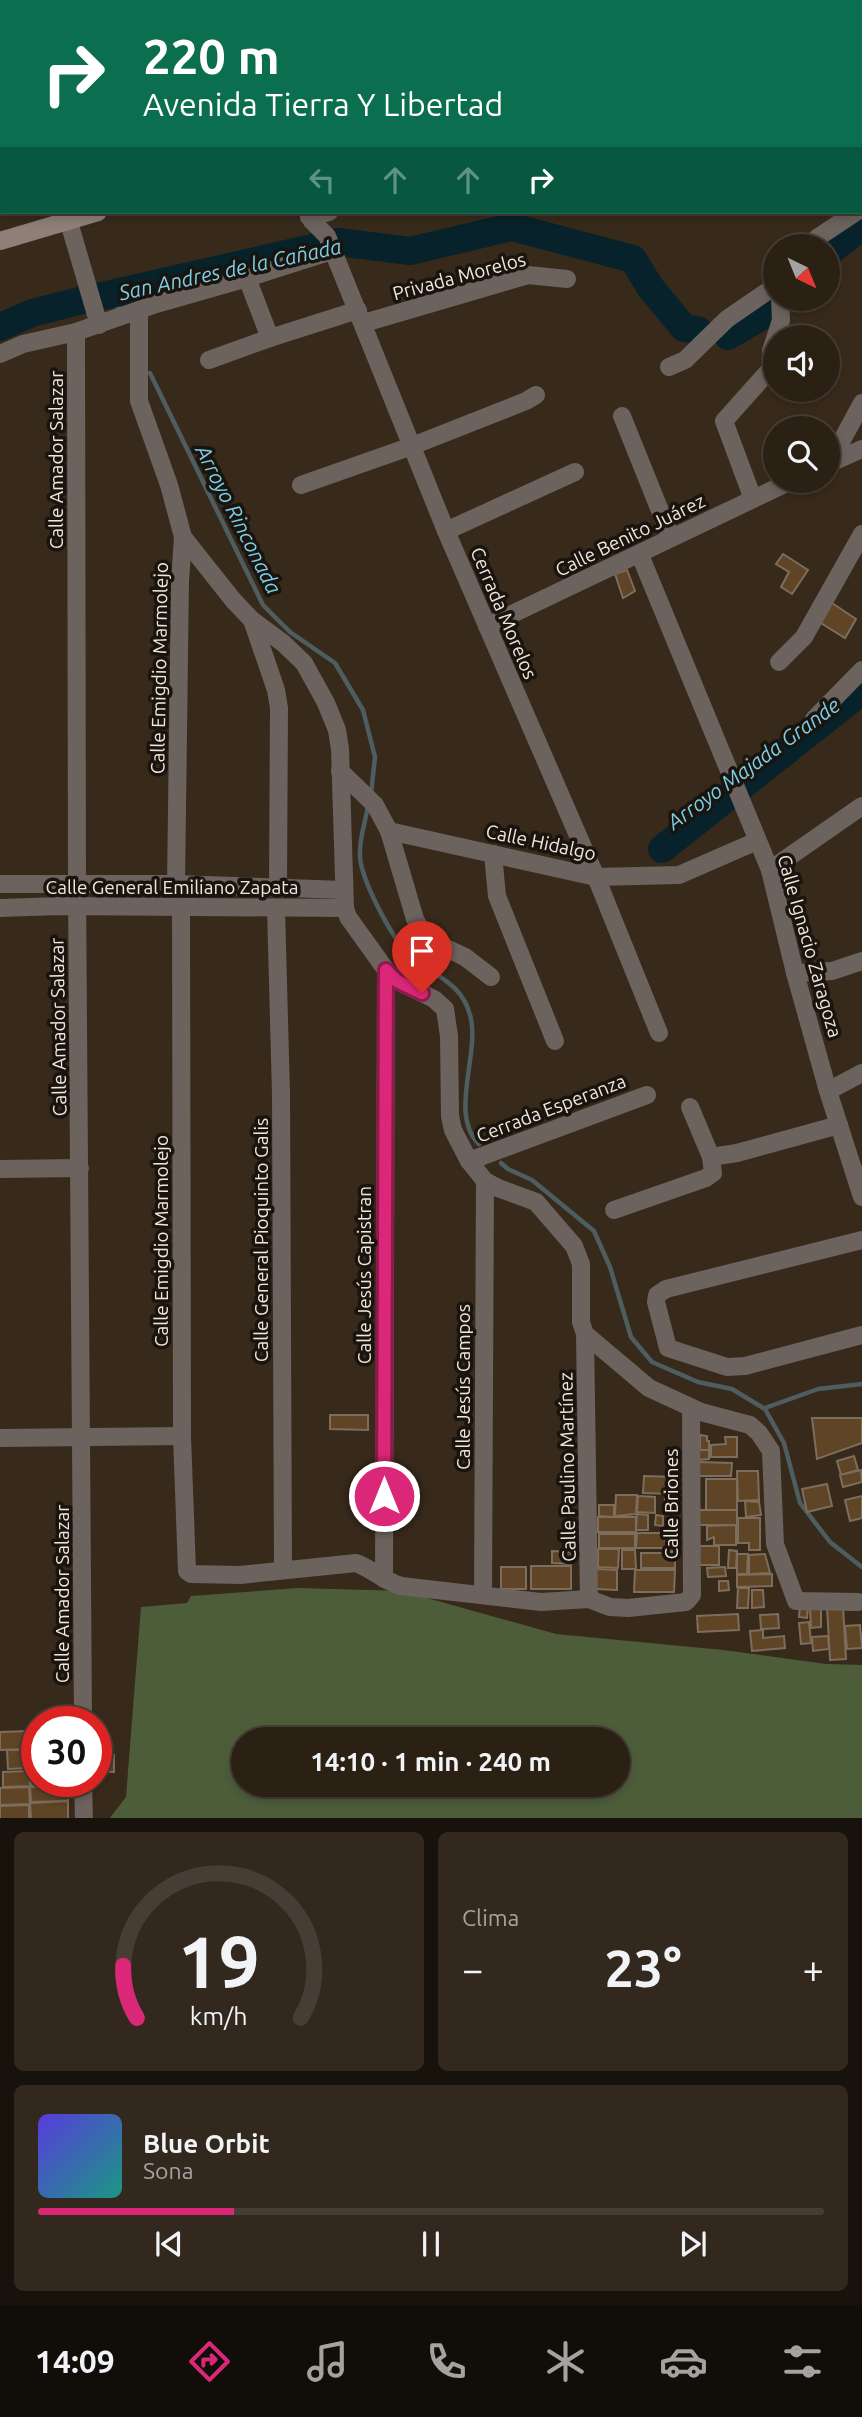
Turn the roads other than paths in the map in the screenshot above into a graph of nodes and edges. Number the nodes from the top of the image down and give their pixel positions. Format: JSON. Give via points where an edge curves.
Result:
{"nodes":[{"id":1,"x":86,"y":214,"type":"edge"},
{"id":2,"x":309,"y":214,"type":"edge"},
{"id":3,"x":853,"y":214,"type":"edge"},
{"id":4,"x":67,"y":217,"type":"edge"},
{"id":5,"x":823,"y":234,"type":"edge"},
{"id":6,"x":0,"y":241,"type":"edge"},
{"id":7,"x":330,"y":245,"type":"junction"},
{"id":8,"x":247,"y":278,"type":"junction"},
{"id":9,"x":567,"y":279,"type":"dead end"},
{"id":10,"x":763,"y":294,"type":"edge"},
{"id":11,"x":139,"y":310,"type":"junction"},
{"id":12,"x":361,"y":317,"type":"junction"},
{"id":13,"x":99,"y":325,"type":"junction"},
{"id":14,"x":76,"y":332,"type":"junction"},
{"id":15,"x":270,"y":338,"type":"junction"},
{"id":16,"x":0,"y":354,"type":"edge"},
{"id":17,"x":209,"y":360,"type":"dead end"},
{"id":18,"x":670,"y":367,"type":"dead end"},
{"id":19,"x":763,"y":377,"type":"edge"},
{"id":20,"x":536,"y":395,"type":"dead end"},
{"id":21,"x":862,"y":403,"type":"edge"},
{"id":22,"x":622,"y":416,"type":"dead end"},
{"id":23,"x":840,"y":444,"type":"edge"},
{"id":24,"x":412,"y":446,"type":"junction"},
{"id":25,"x":862,"y":449,"type":"edge"},
{"id":26,"x":840,"y":459,"type":"edge"},
{"id":27,"x":575,"y":472,"type":"dead end"},
{"id":28,"x":301,"y":485,"type":"dead end"},
{"id":29,"x":766,"y":493,"type":"edge"},
{"id":30,"x":753,"y":499,"type":"junction"},
{"id":31,"x":446,"y":531,"type":"junction"},
{"id":32,"x":862,"y":534,"type":"edge"},
{"id":33,"x":183,"y":537,"type":"junction"},
{"id":34,"x":671,"y":538,"type":"junction"},
{"id":35,"x":640,"y":555,"type":"junction"},
{"id":36,"x":252,"y":620,"type":"junction"},
{"id":37,"x":487,"y":626,"type":"junction"},
{"id":38,"x":779,"y":662,"type":"dead end"},
{"id":39,"x":862,"y":670,"type":"edge"},
{"id":40,"x":814,"y":719,"type":"dead end"},
{"id":41,"x":340,"y":771,"type":"junction"},
{"id":42,"x":862,"y":806,"type":"edge"},
{"id":43,"x":389,"y":831,"type":"junction"},
{"id":44,"x":757,"y":841,"type":"junction"},
{"id":45,"x":493,"y":854,"type":"junction"},
{"id":46,"x":769,"y":870,"type":"junction"},
{"id":47,"x":596,"y":877,"type":"junction"},
{"id":48,"x":0,"y":884,"type":"edge"},
{"id":49,"x":77,"y":884,"type":"junction"},
{"id":50,"x":176,"y":884,"type":"junction"},
{"id":51,"x":278,"y":887,"type":"junction"},
{"id":52,"x":342,"y":890,"type":"junction"},
{"id":53,"x":0,"y":908,"type":"edge"},
{"id":54,"x":78,"y":908,"type":"junction"},
{"id":55,"x":181,"y":908,"type":"junction"},
{"id":56,"x":345,"y":908,"type":"junction"},
{"id":57,"x":276,"y":909,"type":"junction"},
{"id":58,"x":862,"y":961,"type":"edge"},
{"id":59,"x":386,"y":970,"type":"junction"},
{"id":60,"x":795,"y":973,"type":"junction"},
{"id":61,"x":491,"y":977,"type":"dead end"},
{"id":62,"x":659,"y":1033,"type":"dead end"},
{"id":63,"x":555,"y":1041,"type":"dead end"},
{"id":64,"x":862,"y":1073,"type":"edge"},
{"id":65,"x":828,"y":1091,"type":"junction"},
{"id":66,"x":647,"y":1095,"type":"dead end"},
{"id":67,"x":690,"y":1108,"type":"dead end"},
{"id":68,"x":839,"y":1125,"type":"junction"},
{"id":69,"x":712,"y":1157,"type":"junction"},
{"id":70,"x":469,"y":1161,"type":"junction"},
{"id":71,"x":80,"y":1168,"type":"junction"},
{"id":72,"x":0,"y":1169,"type":"edge"},
{"id":73,"x":859,"y":1175,"type":"edge"},
{"id":74,"x":485,"y":1181,"type":"junction"},
{"id":75,"x":862,"y":1197,"type":"edge"},
{"id":76,"x":614,"y":1210,"type":"dead end"},
{"id":77,"x":862,"y":1240,"type":"edge"},
{"id":78,"x":585,"y":1334,"type":"junction"},
{"id":79,"x":862,"y":1335,"type":"edge"},
{"id":80,"x":691,"y":1408,"type":"junction"},
{"id":81,"x":82,"y":1435,"type":"junction"},
{"id":82,"x":182,"y":1436,"type":"junction"},
{"id":83,"x":0,"y":1438,"type":"edge"},
{"id":84,"x":283,"y":1570,"type":"junction"},
{"id":85,"x":384,"y":1579,"type":"junction"},
{"id":86,"x":483,"y":1594,"type":"junction"},
{"id":87,"x":589,"y":1599,"type":"junction"},
{"id":88,"x":858,"y":1602,"type":"dead end"},
{"id":89,"x":83,"y":1706,"type":"edge"},
{"id":90,"x":83,"y":1797,"type":"edge"},
{"id":91,"x":83,"y":1818,"type":"edge"}],
"edges":[{"from":1,"to":4,"type":"street"},
{"from":2,"to":7,"type":"street","name":"Cerrada Morelos"},
{"from":3,"to":5,"type":"street"},
{"from":4,"to":6,"type":"street"},
{"from":4,"to":13,"type":"street"},
{"from":7,"to":8,"type":"street"},
{"from":7,"to":12,"type":"street","name":"Cerrada Morelos"},
{"from":8,"to":11,"type":"street"},
{"from":8,"to":15,"type":"street"},
{"from":9,"to":12,"type":"street","name":"Privada Morelos","via":[[528,275]]},
{"from":10,"to":18,"type":"street","via":[[727,319],[685,360]]},
{"from":11,"to":13,"type":"street"},
{"from":11,"to":33,"type":"street","via":[[139,401]]},
{"from":12,"to":15,"type":"street","name":"Privada Morelos"},
{"from":12,"to":24,"type":"street","name":"Cerrada Morelos"},
{"from":13,"to":14,"type":"street"},
{"from":14,"to":16,"type":"street"},
{"from":14,"to":49,"type":"street","name":"Calle Amador Salazar"},
{"from":15,"to":17,"type":"street","name":"Privada Morelos"},
{"from":19,"to":30,"type":"street","via":[[723,421]]},
{"from":20,"to":24,"type":"street"},
{"from":21,"to":23,"type":"street"},
{"from":22,"to":34,"type":"street"},
{"from":24,"to":28,"type":"street"},
{"from":24,"to":31,"type":"street","name":"Cerrada Morelos"},
{"from":25,"to":26,"type":"street"},
{"from":27,"to":31,"type":"street"},
{"from":29,"to":30,"type":"street","name":"Calle Benito Juárez"},
{"from":30,"to":34,"type":"street","name":"Calle Benito Juárez"},
{"from":31,"to":37,"type":"street","name":"Cerrada Morelos"},
{"from":32,"to":38,"type":"street","via":[[804,637]]},
{"from":33,"to":36,"type":"street"},
{"from":33,"to":50,"type":"street","name":"Calle Emigdio Marmolejo"},
{"from":34,"to":35,"type":"street","name":"Calle Benito Juárez"},
{"from":35,"to":37,"type":"street","name":"Calle Benito Juárez"},
{"from":35,"to":44,"type":"street","name":"Calle Ignacio Zaragoza"},
{"from":36,"to":41,"type":"street","via":[[283,643],[311,674],[337,730]]},
{"from":36,"to":51,"type":"street","via":[[279,708]]},
{"from":37,"to":47,"type":"street","name":"Cerrada Morelos"},
{"from":39,"to":40,"type":"street"},
{"from":41,"to":43,"type":"street","via":[[375,804]]},
{"from":41,"to":52,"type":"street"},
{"from":42,"to":46,"type":"street"},
{"from":43,"to":45,"type":"street","name":"Calle Hidalgo"},
{"from":43,"to":61,"type":"street","via":[[422,932]]},
{"from":44,"to":46,"type":"street","name":"Calle Ignacio Zaragoza"},
{"from":44,"to":47,"type":"street","name":"Calle Hidalgo","via":[[679,875]]},
{"from":45,"to":47,"type":"street","name":"Calle Hidalgo"},
{"from":45,"to":63,"type":"street","via":[[497,896]]},
{"from":46,"to":60,"type":"street","name":"Calle Ignacio Zaragoza"},
{"from":47,"to":62,"type":"street","name":"Cerrada Morelos"},
{"from":48,"to":49,"type":"street","name":"Calle General Emiliano Zapata"},
{"from":49,"to":50,"type":"street","name":"Calle General Emiliano Zapata"},
{"from":49,"to":54,"type":"street","name":"Calle Amador Salazar"},
{"from":50,"to":51,"type":"street","name":"Calle General Emiliano Zapata"},
{"from":51,"to":52,"type":"street","name":"Calle General Emiliano Zapata"},
{"from":52,"to":56,"type":"street"},
{"from":53,"to":54,"type":"street","name":"Calle General Emiliano Zapata"},
{"from":54,"to":55,"type":"street","name":"Calle General Emiliano Zapata"},
{"from":54,"to":71,"type":"street","name":"Calle Amador Salazar"},
{"from":55,"to":57,"type":"street","name":"Calle General Emiliano Zapata"},
{"from":55,"to":82,"type":"street","name":"Calle Emigdio Marmolejo"},
{"from":56,"to":57,"type":"street","name":"Calle General Emiliano Zapata"},
{"from":56,"to":59,"type":"street"},
{"from":57,"to":84,"type":"street","name":"Calle General Pioquinto Galis"},
{"from":58,"to":60,"type":"street","via":[[832,971]]},
{"from":59,"to":70,"type":"street","via":[[397,981],[435,999],[447,1014],[450,1123]]},
{"from":59,"to":85,"type":"street","name":"Calle Jesús Capistran"},
{"from":60,"to":65,"type":"street","name":"Calle Ignacio Zaragoza"},
{"from":64,"to":65,"type":"street"},
{"from":65,"to":68,"type":"street","name":"Calle Ignacio Zaragoza"},
{"from":66,"to":70,"type":"street","name":"Cerrada Esperanza"},
{"from":67,"to":69,"type":"street"},
{"from":68,"to":69,"type":"street"},
{"from":68,"to":73,"type":"street","name":"Calle Ignacio Zaragoza"},
{"from":69,"to":76,"type":"street","via":[[714,1171],[706,1178]]},
{"from":70,"to":74,"type":"street"},
{"from":71,"to":72,"type":"street"},
{"from":71,"to":81,"type":"street","name":"Calle Amador Salazar"},
{"from":73,"to":75,"type":"street","name":"Calle Ignacio Zaragoza"},
{"from":74,"to":78,"type":"street","name":"Calle Paulino Martínez","via":[[536,1202],[574,1246],[581,1264]]},
{"from":74,"to":86,"type":"street","name":"Calle Jesús Campos"},
{"from":77,"to":79,"type":"street","via":[[666,1289],[656,1302],[668,1348],[727,1367],[745,1367]]},
{"from":78,"to":80,"type":"street","via":[[649,1388]]},
{"from":78,"to":87,"type":"street","name":"Calle Paulino Martínez"},
{"from":80,"to":87,"type":"street","name":"Calle Briones","via":[[690,1599],[628,1608]]},
{"from":80,"to":88,"type":"street","via":[[750,1425],[770,1449],[775,1544],[796,1601]]},
{"from":81,"to":82,"type":"street"},
{"from":81,"to":83,"type":"street"},
{"from":81,"to":89,"type":"street","name":"Calle Amador Salazar"},
{"from":82,"to":84,"type":"street","name":"Calle Emigdio Marmolejo","via":[[188,1573],[240,1575]]},
{"from":84,"to":85,"type":"street","via":[[356,1563]]},
{"from":85,"to":86,"type":"street","via":[[401,1586]]},
{"from":86,"to":87,"type":"street","via":[[541,1602]]},
{"from":90,"to":91,"type":"street"}]}
